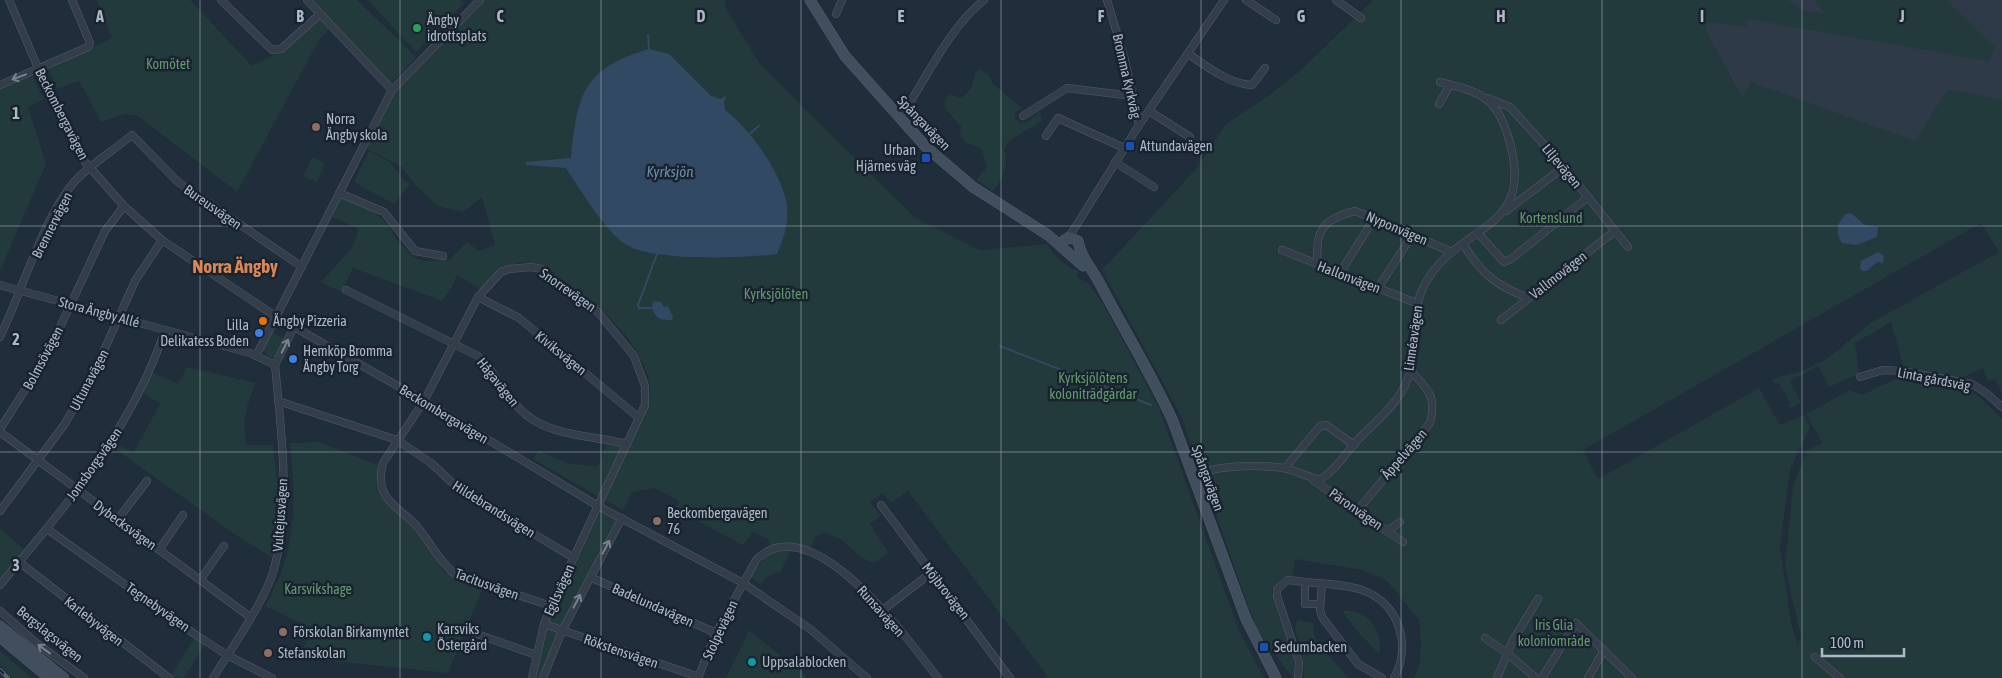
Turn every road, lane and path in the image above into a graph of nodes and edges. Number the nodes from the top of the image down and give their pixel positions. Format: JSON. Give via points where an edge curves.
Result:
{"nodes":[{"id":1,"x":10,"y":0,"type":"edge"},
{"id":2,"x":72,"y":0,"type":"edge"},
{"id":3,"x":221,"y":0,"type":"edge"},
{"id":4,"x":306,"y":0,"type":"edge"},
{"id":5,"x":480,"y":0,"type":"edge"},
{"id":6,"x":810,"y":0,"type":"edge"},
{"id":7,"x":842,"y":0,"type":"edge"},
{"id":8,"x":984,"y":0,"type":"edge"},
{"id":9,"x":1107,"y":0,"type":"edge"},
{"id":10,"x":1224,"y":0,"type":"edge"},
{"id":11,"x":1246,"y":0,"type":"edge"},
{"id":12,"x":1336,"y":0,"type":"edge"},
{"id":13,"x":320,"y":14,"type":"junction"},
{"id":14,"x":836,"y":14,"type":"dead end"},
{"id":15,"x":1361,"y":18,"type":"dead end"},
{"id":16,"x":1276,"y":20,"type":"dead end"},
{"id":17,"x":1188,"y":54,"type":"junction"},
{"id":18,"x":1265,"y":68,"type":"dead end"},
{"id":19,"x":39,"y":70,"type":"junction"},
{"id":20,"x":1440,"y":82,"type":"dead end"},
{"id":21,"x":0,"y":85,"type":"edge"},
{"id":22,"x":1450,"y":85,"type":"junction"},
{"id":23,"x":392,"y":90,"type":"junction"},
{"id":24,"x":1133,"y":96,"type":"junction"},
{"id":25,"x":1486,"y":98,"type":"junction"},
{"id":26,"x":1439,"y":104,"type":"dead end"},
{"id":27,"x":1149,"y":111,"type":"junction"},
{"id":28,"x":1023,"y":116,"type":"dead end"},
{"id":29,"x":900,"y":118,"type":"junction"},
{"id":30,"x":1139,"y":125,"type":"junction"},
{"id":31,"x":132,"y":135,"type":"joint"},
{"id":32,"x":1046,"y":136,"type":"dead end"},
{"id":33,"x":1190,"y":137,"type":"dead end"},
{"id":34,"x":1124,"y":148,"type":"junction"},
{"id":35,"x":1115,"y":162,"type":"junction"},
{"id":36,"x":1564,"y":167,"type":"junction"},
{"id":37,"x":90,"y":168,"type":"junction"},
{"id":38,"x":1154,"y":186,"type":"dead end"},
{"id":39,"x":339,"y":193,"type":"junction"},
{"id":40,"x":1588,"y":197,"type":"junction"},
{"id":41,"x":124,"y":206,"type":"junction"},
{"id":42,"x":1504,"y":212,"type":"junction"},
{"id":43,"x":1375,"y":217,"type":"junction"},
{"id":44,"x":1615,"y":231,"type":"junction"},
{"id":45,"x":1478,"y":232,"type":"junction"},
{"id":46,"x":1413,"y":234,"type":"junction"},
{"id":47,"x":162,"y":240,"type":"junction"},
{"id":48,"x":1070,"y":244,"type":"junction"},
{"id":49,"x":1463,"y":244,"type":"junction"},
{"id":50,"x":1628,"y":247,"type":"dead end"},
{"id":51,"x":1282,"y":250,"type":"dead end"},
{"id":52,"x":1452,"y":252,"type":"junction"},
{"id":53,"x":443,"y":256,"type":"dead end"},
{"id":54,"x":1318,"y":265,"type":"junction"},
{"id":55,"x":302,"y":267,"type":"junction"},
{"id":56,"x":1340,"y":273,"type":"junction"},
{"id":57,"x":0,"y":285,"type":"edge"},
{"id":58,"x":1378,"y":288,"type":"junction"},
{"id":59,"x":20,"y":290,"type":"junction"},
{"id":60,"x":346,"y":290,"type":"dead end"},
{"id":61,"x":478,"y":297,"type":"junction"},
{"id":62,"x":1528,"y":298,"type":"junction"},
{"id":63,"x":1416,"y":303,"type":"junction"},
{"id":64,"x":70,"y":304,"type":"junction"},
{"id":65,"x":275,"y":316,"type":"junction"},
{"id":66,"x":120,"y":317,"type":"junction"},
{"id":67,"x":1500,"y":320,"type":"dead end"},
{"id":68,"x":294,"y":327,"type":"junction"},
{"id":69,"x":166,"y":330,"type":"junction"},
{"id":70,"x":0,"y":338,"type":"edge"},
{"id":71,"x":454,"y":342,"type":"junction"},
{"id":72,"x":256,"y":356,"type":"junction"},
{"id":73,"x":275,"y":365,"type":"junction"},
{"id":74,"x":1411,"y":370,"type":"junction"},
{"id":75,"x":1860,"y":377,"type":"dead end"},
{"id":76,"x":278,"y":401,"type":"junction"},
{"id":77,"x":424,"y":401,"type":"junction"},
{"id":78,"x":2002,"y":407,"type":"edge"},
{"id":79,"x":638,"y":418,"type":"junction"},
{"id":80,"x":0,"y":431,"type":"edge"},
{"id":81,"x":397,"y":440,"type":"junction"},
{"id":82,"x":627,"y":444,"type":"junction"},
{"id":83,"x":1354,"y":444,"type":"junction"},
{"id":84,"x":38,"y":460,"type":"junction"},
{"id":85,"x":1284,"y":468,"type":"junction"},
{"id":86,"x":1192,"y":474,"type":"junction"},
{"id":87,"x":1309,"y":477,"type":"junction"},
{"id":88,"x":148,"y":481,"type":"dead end"},
{"id":89,"x":78,"y":490,"type":"junction"},
{"id":90,"x":881,"y":505,"type":"dead end"},
{"id":91,"x":598,"y":506,"type":"junction"},
{"id":92,"x":0,"y":510,"type":"edge"},
{"id":93,"x":1358,"y":510,"type":"junction"},
{"id":94,"x":183,"y":516,"type":"dead end"},
{"id":95,"x":622,"y":518,"type":"junction"},
{"id":96,"x":118,"y":520,"type":"junction"},
{"id":97,"x":1400,"y":522,"type":"dead end"},
{"id":98,"x":47,"y":529,"type":"junction"},
{"id":99,"x":1387,"y":531,"type":"junction"},
{"id":100,"x":1403,"y":542,"type":"dead end"},
{"id":101,"x":224,"y":546,"type":"dead end"},
{"id":102,"x":159,"y":550,"type":"junction"},
{"id":103,"x":574,"y":558,"type":"junction"},
{"id":104,"x":19,"y":562,"type":"junction"},
{"id":105,"x":931,"y":573,"type":"junction"},
{"id":106,"x":590,"y":577,"type":"junction"},
{"id":107,"x":200,"y":580,"type":"junction"},
{"id":108,"x":1305,"y":582,"type":"junction"},
{"id":109,"x":743,"y":583,"type":"junction"},
{"id":110,"x":1322,"y":584,"type":"junction"},
{"id":111,"x":0,"y":585,"type":"edge"},
{"id":112,"x":1538,"y":598,"type":"dead end"},
{"id":113,"x":1320,"y":604,"type":"junction"},
{"id":114,"x":551,"y":606,"type":"junction"},
{"id":115,"x":884,"y":609,"type":"junction"},
{"id":116,"x":0,"y":611,"type":"edge"},
{"id":117,"x":250,"y":617,"type":"junction"},
{"id":118,"x":544,"y":624,"type":"junction"},
{"id":119,"x":0,"y":626,"type":"edge"},
{"id":120,"x":562,"y":631,"type":"junction"},
{"id":121,"x":474,"y":633,"type":"dead end"},
{"id":122,"x":716,"y":633,"type":"junction"},
{"id":123,"x":0,"y":638,"type":"edge"},
{"id":124,"x":1485,"y":638,"type":"dead end"},
{"id":125,"x":1604,"y":650,"type":"junction"},
{"id":126,"x":1507,"y":653,"type":"junction"},
{"id":127,"x":227,"y":655,"type":"junction"},
{"id":128,"x":536,"y":655,"type":"junction"},
{"id":129,"x":1815,"y":657,"type":"dead end"},
{"id":130,"x":698,"y":677,"type":"edge"},
{"id":131,"x":49,"y":678,"type":"edge"},
{"id":132,"x":64,"y":678,"type":"edge"},
{"id":133,"x":84,"y":678,"type":"edge"},
{"id":134,"x":170,"y":678,"type":"edge"},
{"id":135,"x":213,"y":678,"type":"edge"},
{"id":136,"x":272,"y":678,"type":"edge"},
{"id":137,"x":532,"y":678,"type":"edge"},
{"id":138,"x":544,"y":678,"type":"edge"},
{"id":139,"x":867,"y":678,"type":"edge"},
{"id":140,"x":938,"y":678,"type":"edge"},
{"id":141,"x":1010,"y":678,"type":"edge"},
{"id":142,"x":1276,"y":678,"type":"edge"},
{"id":143,"x":1298,"y":678,"type":"edge"},
{"id":144,"x":1382,"y":678,"type":"edge"},
{"id":145,"x":1394,"y":678,"type":"edge"},
{"id":146,"x":1497,"y":678,"type":"edge"},
{"id":147,"x":1536,"y":678,"type":"edge"},
{"id":148,"x":1542,"y":678,"type":"edge"},
{"id":149,"x":1588,"y":678,"type":"edge"},
{"id":150,"x":1631,"y":678,"type":"edge"},
{"id":151,"x":1840,"y":678,"type":"edge"}],
"edges":[{"from":1,"to":19,"type":"street","name":"Beckombergavägen"},
{"from":2,"to":19,"type":"street","via":[[90,43],[88,47]]},
{"from":3,"to":13,"type":"street","via":[[272,50],[281,49]]},
{"from":4,"to":13,"type":"street"},
{"from":5,"to":23,"type":"street"},
{"from":6,"to":29,"type":"street","name":"Spångavägen","via":[[845,56]]},
{"from":7,"to":14,"type":"street"},
{"from":8,"to":29,"type":"street","via":[[947,44]]},
{"from":9,"to":24,"type":"street","name":"Bromma Kyrkväg"},
{"from":10,"to":17,"type":"street"},
{"from":11,"to":16,"type":"street"},
{"from":12,"to":15,"type":"street"},
{"from":13,"to":23,"type":"street"},
{"from":17,"to":18,"type":"street","via":[[1239,84],[1252,85]]},
{"from":17,"to":27,"type":"street"},
{"from":19,"to":21,"type":"street","one_way":true},
{"from":19,"to":37,"type":"street","name":"Beckombergavägen"},
{"from":20,"to":22,"type":"street"},
{"from":22,"to":25,"type":"street","via":[[1474,91]]},
{"from":22,"to":26,"type":"street"},
{"from":23,"to":39,"type":"street"},
{"from":24,"to":28,"type":"street","via":[[1068,88]]},
{"from":24,"to":30,"type":"street","name":"Bromma Kyrkväg"},
{"from":25,"to":36,"type":"street","name":"Liljevägen","via":[[1510,107]]},
{"from":25,"to":42,"type":"street","via":[[1503,120],[1514,155],[1513,194]]},
{"from":27,"to":30,"type":"street"},
{"from":27,"to":33,"type":"street","name":"Bromma Kyrkväg"},
{"from":29,"to":48,"type":"street","name":"Spångavägen","via":[[926,147],[973,187],[1048,235]]},
{"from":30,"to":34,"type":"street","name":"Bromma Kyrkväg"},
{"from":31,"to":37,"type":"street","name":"Brennervägen"},
{"from":31,"to":55,"type":"street","name":"Bureusvägen","via":[[178,182]]},
{"from":32,"to":34,"type":"street","via":[[1058,118]]},
{"from":34,"to":35,"type":"street","name":"Bromma Kyrkväg"},
{"from":35,"to":38,"type":"street"},
{"from":35,"to":48,"type":"street","name":"Bromma Kyrkväg","via":[[1079,218]]},
{"from":36,"to":40,"type":"street","name":"Liljevägen"},
{"from":36,"to":42,"type":"street","name":"Linnéavägen"},
{"from":37,"to":41,"type":"street","name":"Beckombergavägen"},
{"from":37,"to":59,"type":"street","name":"Brennervägen","via":[[74,182],[58,206]]},
{"from":39,"to":53,"type":"street","via":[[384,212],[415,251]]},
{"from":39,"to":55,"type":"street"},
{"from":40,"to":44,"type":"street","name":"Liljevägen"},
{"from":40,"to":45,"type":"street","via":[[1504,262]]},
{"from":41,"to":47,"type":"street","name":"Beckombergavägen"},
{"from":41,"to":64,"type":"street","name":"Bolmsövägen","via":[[96,245]]},
{"from":42,"to":45,"type":"street","name":"Linnéavägen"},
{"from":43,"to":46,"type":"street","name":"Nyponvägen"},
{"from":43,"to":54,"type":"street","name":"Nyponvägen","via":[[1355,211],[1331,220],[1320,232],[1316,245]]},
{"from":43,"to":56,"type":"street"},
{"from":44,"to":50,"type":"street","name":"Liljevägen"},
{"from":44,"to":62,"type":"street","name":"Vallmovägen"},
{"from":45,"to":49,"type":"street","name":"Linnéavägen"},
{"from":46,"to":52,"type":"street","name":"Nyponvägen"},
{"from":46,"to":58,"type":"street"},
{"from":47,"to":65,"type":"street","name":"Beckombergavägen"},
{"from":47,"to":66,"type":"street","name":"Ultunavägen","via":[[135,281]]},
{"from":48,"to":86,"type":"street","name":"Spångavägen","via":[[1104,292],[1160,393]]},
{"from":49,"to":52,"type":"street","name":"Linnéavägen"},
{"from":49,"to":62,"type":"street","via":[[1489,278],[1503,288]]},
{"from":51,"to":54,"type":"street","name":"Hallonvägen"},
{"from":52,"to":63,"type":"street","name":"Linnéavägen","via":[[1424,285]]},
{"from":54,"to":56,"type":"street","name":"Hallonvägen"},
{"from":55,"to":65,"type":"street"},
{"from":56,"to":58,"type":"street","name":"Hallonvägen"},
{"from":57,"to":59,"type":"street","name":"Stora Ängby Allé"},
{"from":58,"to":63,"type":"street","name":"Hallonvägen"},
{"from":59,"to":64,"type":"street","name":"Stora Ängby Allé"},
{"from":59,"to":70,"type":"street","name":"Brennervägen"},
{"from":60,"to":71,"type":"street","name":"Hågavägen"},
{"from":61,"to":71,"type":"street","name":"Snorrevägen"},
{"from":61,"to":79,"type":"street","name":"Kiviksvägen","via":[[519,318]]},
{"from":61,"to":79,"type":"street","name":"Snorrevägen","via":[[501,272],[531,267],[542,269],[570,295],[597,311],[630,351],[642,373],[646,396]]},
{"from":62,"to":67,"type":"street","name":"Vallmovägen"},
{"from":63,"to":74,"type":"street","name":"Linnéavägen"},
{"from":64,"to":66,"type":"street","name":"Stora Ängby Allé"},
{"from":64,"to":80,"type":"street","name":"Bolmsövägen","via":[[46,357]]},
{"from":65,"to":68,"type":"street","name":"Beckombergavägen"},
{"from":65,"to":72,"type":"street"},
{"from":66,"to":69,"type":"street","name":"Stora Ängby Allé"},
{"from":66,"to":84,"type":"street","name":"Ultunavägen","via":[[92,377],[64,425]]},
{"from":73,"to":68,"type":"street","one_way":true},
{"from":68,"to":77,"type":"street","name":"Beckombergavägen"},
{"from":69,"to":72,"type":"street","name":"Stora Ängby Allé"},
{"from":69,"to":89,"type":"street","name":"Jomsborgsvägen","via":[[133,406]]},
{"from":71,"to":77,"type":"street","name":"Snorrevägen"},
{"from":71,"to":82,"type":"street","name":"Hågavägen","via":[[484,361],[520,409],[543,426]]},
{"from":72,"to":73,"type":"street","name":"Stora Ängby Allé"},
{"from":73,"to":76,"type":"street","name":"Vultejusvägen"},
{"from":74,"to":83,"type":"street","name":"Linnéavägen","via":[[1398,397]]},
{"from":74,"to":93,"type":"street","name":"Äppelvägen","via":[[1433,398],[1430,423]]},
{"from":75,"to":78,"type":"street","name":"Linta gårdsväg","via":[[1883,370],[1900,371],[1972,384]]},
{"from":76,"to":81,"type":"street","name":"Hildebrandsvägen"},
{"from":76,"to":117,"type":"street","name":"Vultejusvägen","via":[[283,472],[282,523],[275,567]]},
{"from":77,"to":81,"type":"street","name":"Tacitusvägen"},
{"from":77,"to":91,"type":"street","name":"Beckombergavägen"},
{"from":79,"to":82,"type":"street","name":"Snorrevägen"},
{"from":80,"to":84,"type":"street","name":"Dybecksvägen"},
{"from":81,"to":103,"type":"street","name":"Hildebrandsvägen","via":[[431,463],[458,489]]},
{"from":81,"to":114,"type":"street","name":"Tacitusvägen","via":[[381,470],[384,493],[416,524],[442,564],[455,574]]},
{"from":82,"to":91,"type":"street","name":"Snorrevägen"},
{"from":83,"to":85,"type":"street","via":[[1326,425],[1320,426]]},
{"from":83,"to":87,"type":"street","name":"Linnéavägen","via":[[1331,473],[1320,480]]},
{"from":84,"to":89,"type":"street","name":"Dybecksvägen"},
{"from":84,"to":92,"type":"street","name":"Ultunavägen"},
{"from":85,"to":86,"type":"street","via":[[1230,467]]},
{"from":85,"to":87,"type":"street"},
{"from":86,"to":142,"type":"street","name":"Spångavägen","via":[[1246,619]]},
{"from":87,"to":93,"type":"street","name":"Päronvägen"},
{"from":88,"to":96,"type":"street"},
{"from":89,"to":96,"type":"street","name":"Dybecksvägen"},
{"from":89,"to":98,"type":"street","name":"Jomsborgsvägen"},
{"from":90,"to":105,"type":"street","name":"Möjbrovägen"},
{"from":91,"to":95,"type":"street","name":"Beckombergavägen"},
{"from":91,"to":103,"type":"street","name":"Egilsvägen"},
{"from":93,"to":99,"type":"street","name":"Päronvägen"},
{"from":94,"to":102,"type":"street"},
{"from":106,"to":95,"type":"street","name":"Egilsvägen","one_way":true},
{"from":95,"to":109,"type":"street","name":"Beckombergavägen"},
{"from":96,"to":102,"type":"street","name":"Dybecksvägen"},
{"from":97,"to":99,"type":"street"},
{"from":98,"to":104,"type":"street","name":"Jomsborgsvägen"},
{"from":98,"to":127,"type":"street","name":"Tegnebyvägen"},
{"from":99,"to":100,"type":"street","name":"Päronvägen"},
{"from":101,"to":107,"type":"street"},
{"from":102,"to":107,"type":"street","name":"Dybecksvägen"},
{"from":103,"to":114,"type":"street","name":"Egilsvägen"},
{"from":104,"to":111,"type":"street","name":"Jomsborgsvägen"},
{"from":104,"to":134,"type":"street","name":"Karlebyvägen"},
{"from":105,"to":115,"type":"street"},
{"from":105,"to":141,"type":"street","name":"Möjbrovägen"},
{"from":120,"to":106,"type":"street","name":"Egilsvägen","one_way":true},
{"from":106,"to":122,"type":"street","name":"Badelundavägen"},
{"from":107,"to":117,"type":"street","name":"Dybecksvägen"},
{"from":108,"to":110,"type":"street"},
{"from":108,"to":113,"type":"street","via":[[1304,604]]},
{"from":108,"to":143,"type":"street","via":[[1288,580],[1278,589],[1277,596],[1299,662]]},
{"from":109,"to":115,"type":"street","name":"Runsavägen","via":[[764,552],[778,546],[795,547],[822,559],[859,585]]},
{"from":109,"to":122,"type":"street","name":"Stolpevägen"},
{"from":109,"to":139,"type":"street","name":"Beckombergavägen","via":[[810,629]]},
{"from":110,"to":113,"type":"street"},
{"from":110,"to":145,"type":"street","via":[[1362,590],[1382,601],[1396,618],[1402,634],[1403,651],[1401,666]]},
{"from":112,"to":126,"type":"street"},
{"from":113,"to":144,"type":"street","via":[[1322,617],[1358,664]]},
{"from":114,"to":118,"type":"street","name":"Egilsvägen"},
{"from":115,"to":140,"type":"street","name":"Runsavägen"},
{"from":133,"to":116,"type":"street","name":"Bergslagsvägen","one_way":true},
{"from":117,"to":127,"type":"street","name":"Vultejusvägen"},
{"from":118,"to":120,"type":"street","name":"Rökstensvägen"},
{"from":118,"to":128,"type":"street","name":"Egilsvägen"},
{"from":119,"to":132,"type":"street","name":"Bergslagsvägen"},
{"from":120,"to":130,"type":"street","name":"Rökstensvägen"},
{"from":120,"to":138,"type":"street","name":"Egilsvägen"},
{"from":121,"to":128,"type":"street"},
{"from":122,"to":130,"type":"street","name":"Stolpevägen"},
{"from":123,"to":131,"type":"street"},
{"from":124,"to":126,"type":"street"},
{"from":125,"to":148,"type":"street","via":[[1576,623]]},
{"from":125,"to":149,"type":"street"},
{"from":125,"to":150,"type":"street"},
{"from":126,"to":146,"type":"street"},
{"from":126,"to":147,"type":"street"},
{"from":127,"to":135,"type":"street","name":"Vultejusvägen"},
{"from":127,"to":136,"type":"street","name":"Tegnebyvägen"},
{"from":128,"to":137,"type":"street","name":"Egilsvägen"},
{"from":129,"to":151,"type":"street"}]}
